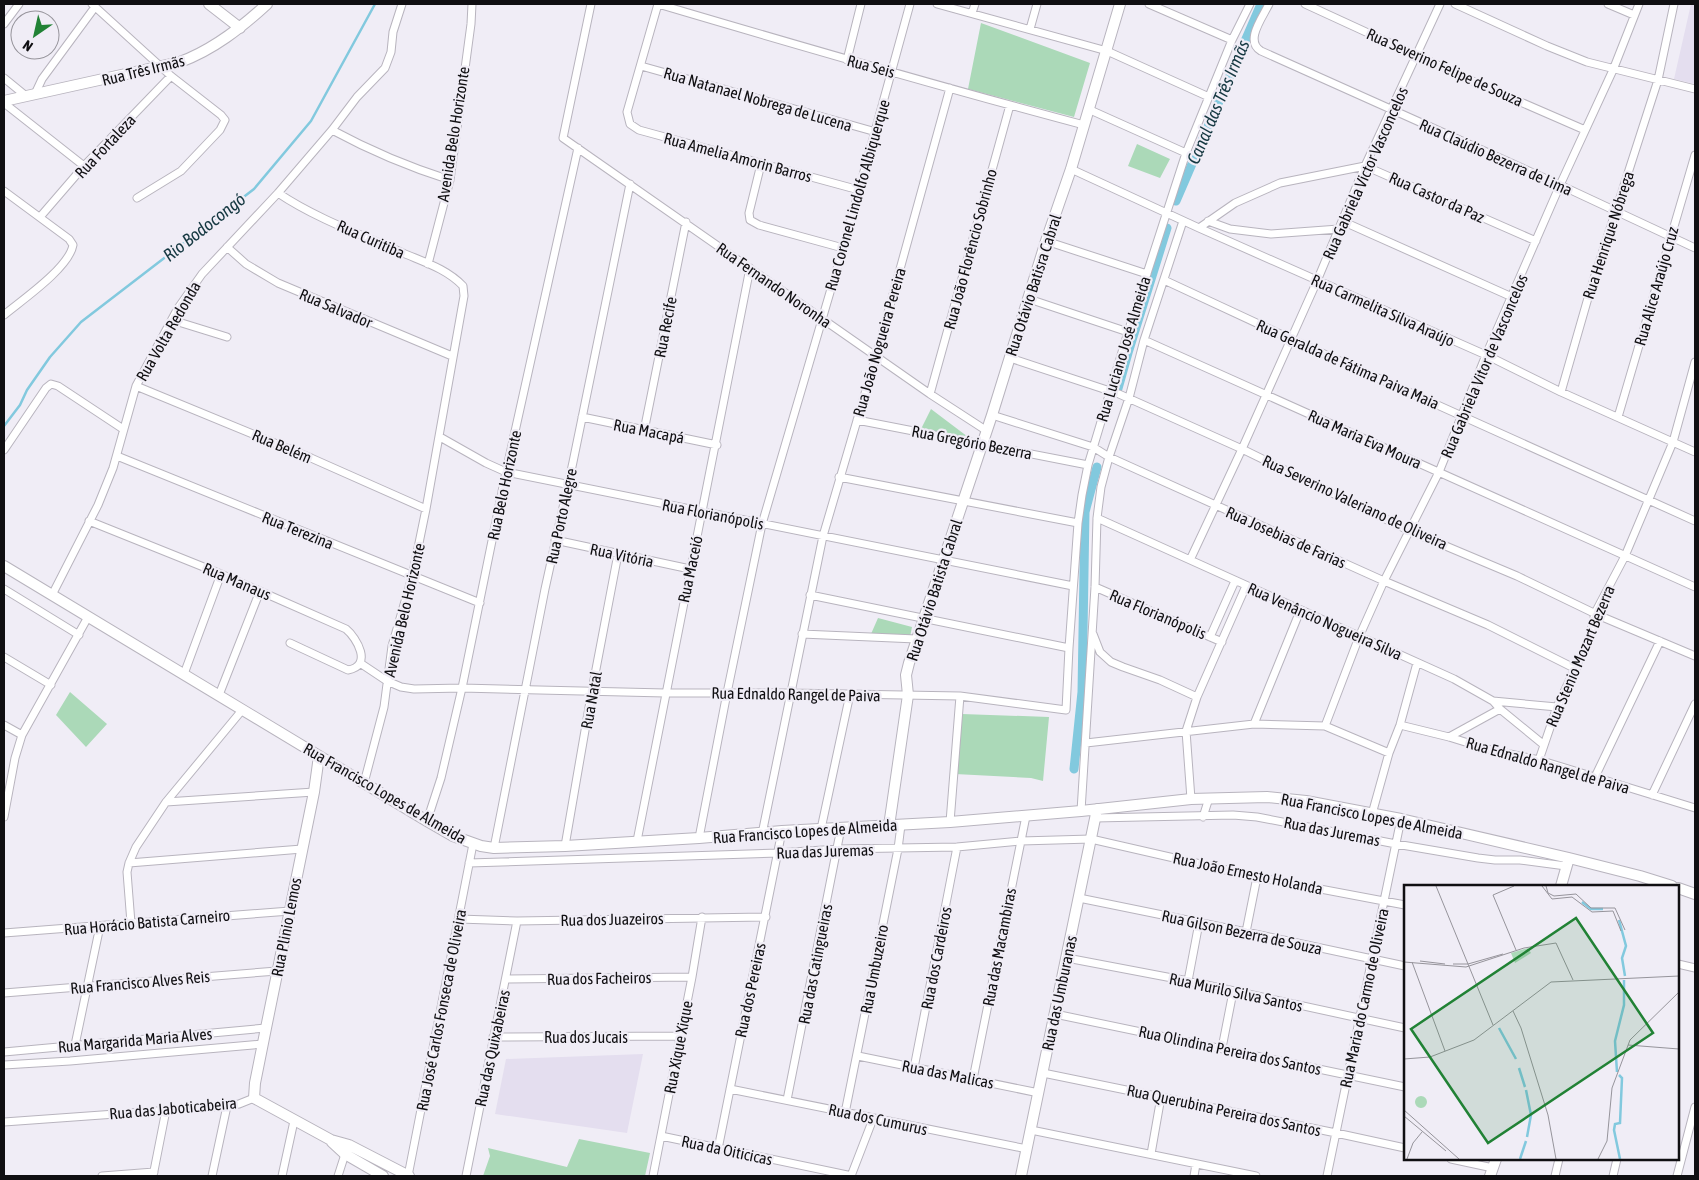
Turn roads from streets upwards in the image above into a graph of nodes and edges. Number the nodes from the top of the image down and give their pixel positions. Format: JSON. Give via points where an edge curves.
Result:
{"nodes":[{"id":1,"x":19,"y":4,"type":"edge"},
{"id":2,"x":208,"y":4,"type":"edge"},
{"id":3,"x":267,"y":4,"type":"edge"},
{"id":4,"x":402,"y":4,"type":"edge"},
{"id":5,"x":472,"y":4,"type":"edge"},
{"id":6,"x":591,"y":4,"type":"edge"},
{"id":7,"x":658,"y":4,"type":"edge"},
{"id":8,"x":861,"y":4,"type":"edge"},
{"id":9,"x":910,"y":4,"type":"edge"},
{"id":10,"x":937,"y":4,"type":"edge"},
{"id":11,"x":975,"y":4,"type":"edge"},
{"id":12,"x":1037,"y":4,"type":"edge"},
{"id":13,"x":1120,"y":4,"type":"edge"},
{"id":14,"x":1149,"y":4,"type":"edge"},
{"id":15,"x":1250,"y":4,"type":"edge"},
{"id":16,"x":1269,"y":4,"type":"edge"},
{"id":17,"x":1305,"y":4,"type":"edge"},
{"id":18,"x":1440,"y":4,"type":"edge"},
{"id":19,"x":1455,"y":4,"type":"edge"},
{"id":20,"x":1608,"y":4,"type":"edge"},
{"id":21,"x":1639,"y":4,"type":"edge"},
{"id":22,"x":1674,"y":4,"type":"edge"},
{"id":23,"x":94,"y":5,"type":"edge"},
{"id":24,"x":972,"y":13,"type":"junction"},
{"id":25,"x":1634,"y":15,"type":"junction"},
{"id":26,"x":4,"y":24,"type":"edge"},
{"id":27,"x":240,"y":28,"type":"junction"},
{"id":28,"x":1030,"y":29,"type":"junction"},
{"id":29,"x":1232,"y":40,"type":"junction"},
{"id":30,"x":1107,"y":51,"type":"junction"},
{"id":31,"x":1417,"y":55,"type":"junction"},
{"id":32,"x":847,"y":60,"type":"junction"},
{"id":33,"x":641,"y":66,"type":"junction"},
{"id":34,"x":161,"y":67,"type":"junction"},
{"id":35,"x":892,"y":70,"type":"junction"},
{"id":36,"x":1613,"y":70,"type":"junction"},
{"id":37,"x":171,"y":76,"type":"junction"},
{"id":38,"x":4,"y":78,"type":"edge"},
{"id":39,"x":1658,"y":80,"type":"junction"},
{"id":40,"x":950,"y":88,"type":"junction"},
{"id":41,"x":1695,"y":89,"type":"edge"},
{"id":42,"x":31,"y":95,"type":"junction"},
{"id":43,"x":1209,"y":97,"type":"junction"},
{"id":44,"x":4,"y":102,"type":"edge"},
{"id":45,"x":1010,"y":105,"type":"junction"},
{"id":46,"x":1088,"y":109,"type":"junction"},
{"id":47,"x":1392,"y":110,"type":"junction"},
{"id":48,"x":1084,"y":125,"type":"junction"},
{"id":49,"x":332,"y":130,"type":"junction"},
{"id":50,"x":1585,"y":130,"type":"junction"},
{"id":51,"x":876,"y":132,"type":"junction"},
{"id":52,"x":578,"y":148,"type":"junction"},
{"id":53,"x":1186,"y":153,"type":"junction"},
{"id":54,"x":1695,"y":155,"type":"edge"},
{"id":55,"x":761,"y":164,"type":"junction"},
{"id":56,"x":84,"y":166,"type":"junction"},
{"id":57,"x":1365,"y":166,"type":"junction"},
{"id":58,"x":1071,"y":169,"type":"junction"},
{"id":59,"x":450,"y":180,"type":"junction"},
{"id":60,"x":630,"y":184,"type":"junction"},
{"id":61,"x":1560,"y":185,"type":"junction"},
{"id":62,"x":859,"y":190,"type":"junction"},
{"id":63,"x":4,"y":191,"type":"edge"},
{"id":64,"x":278,"y":193,"type":"junction"},
{"id":65,"x":137,"y":198,"type":"dead end"},
{"id":66,"x":1616,"y":211,"type":"junction"},
{"id":67,"x":1166,"y":212,"type":"junction"},
{"id":68,"x":40,"y":217,"type":"junction"},
{"id":69,"x":1183,"y":221,"type":"junction"},
{"id":70,"x":1208,"y":221,"type":"junction"},
{"id":71,"x":1342,"y":221,"type":"junction"},
{"id":72,"x":686,"y":222,"type":"junction"},
{"id":73,"x":1199,"y":228,"type":"junction"},
{"id":74,"x":1339,"y":229,"type":"junction"},
{"id":75,"x":1671,"y":236,"type":"junction"},
{"id":76,"x":1046,"y":241,"type":"junction"},
{"id":77,"x":1536,"y":241,"type":"junction"},
{"id":78,"x":227,"y":247,"type":"junction"},
{"id":79,"x":843,"y":248,"type":"junction"},
{"id":80,"x":1695,"y":248,"type":"edge"},
{"id":81,"x":428,"y":264,"type":"junction"},
{"id":82,"x":750,"y":268,"type":"junction"},
{"id":83,"x":1147,"y":274,"type":"junction"},
{"id":84,"x":1164,"y":280,"type":"junction"},
{"id":85,"x":1317,"y":281,"type":"junction"},
{"id":86,"x":1512,"y":298,"type":"junction"},
{"id":87,"x":1029,"y":300,"type":"junction"},
{"id":88,"x":4,"y":315,"type":"edge"},
{"id":89,"x":822,"y":318,"type":"junction"},
{"id":90,"x":172,"y":320,"type":"junction"},
{"id":91,"x":1128,"y":332,"type":"junction"},
{"id":92,"x":227,"y":337,"type":"dead end"},
{"id":93,"x":1291,"y":339,"type":"junction"},
{"id":94,"x":1144,"y":340,"type":"junction"},
{"id":95,"x":1486,"y":355,"type":"junction"},
{"id":96,"x":452,"y":356,"type":"junction"},
{"id":97,"x":876,"y":356,"type":"junction"},
{"id":98,"x":1010,"y":358,"type":"junction"},
{"id":99,"x":1695,"y":362,"type":"edge"},
{"id":100,"x":1692,"y":381,"type":"edge"},
{"id":101,"x":136,"y":386,"type":"junction"},
{"id":102,"x":1110,"y":391,"type":"junction"},
{"id":103,"x":1561,"y":392,"type":"junction"},
{"id":104,"x":930,"y":394,"type":"junction"},
{"id":105,"x":1266,"y":394,"type":"junction"},
{"id":106,"x":1129,"y":398,"type":"junction"},
{"id":107,"x":992,"y":415,"type":"junction"},
{"id":108,"x":1462,"y":415,"type":"junction"},
{"id":109,"x":582,"y":417,"type":"junction"},
{"id":110,"x":1618,"y":417,"type":"junction"},
{"id":111,"x":857,"y":420,"type":"junction"},
{"id":112,"x":123,"y":429,"type":"junction"},
{"id":113,"x":644,"y":431,"type":"junction"},
{"id":114,"x":986,"y":431,"type":"junction"},
{"id":115,"x":440,"y":436,"type":"junction"},
{"id":116,"x":1673,"y":442,"type":"junction"},
{"id":117,"x":982,"y":444,"type":"junction"},
{"id":118,"x":717,"y":445,"type":"junction"},
{"id":119,"x":1093,"y":447,"type":"junction"},
{"id":120,"x":1242,"y":449,"type":"junction"},
{"id":121,"x":4,"y":450,"type":"edge"},
{"id":122,"x":1695,"y":452,"type":"edge"},
{"id":123,"x":117,"y":456,"type":"junction"},
{"id":124,"x":1109,"y":457,"type":"junction"},
{"id":125,"x":1088,"y":465,"type":"junction"},
{"id":126,"x":506,"y":472,"type":"junction"},
{"id":127,"x":1439,"y":472,"type":"junction"},
{"id":128,"x":839,"y":477,"type":"junction"},
{"id":129,"x":568,"y":484,"type":"junction"},
{"id":130,"x":1649,"y":500,"type":"junction"},
{"id":131,"x":964,"y":501,"type":"junction"},
{"id":132,"x":1216,"y":505,"type":"junction"},
{"id":133,"x":426,"y":509,"type":"junction"},
{"id":134,"x":702,"y":512,"type":"junction"},
{"id":135,"x":1096,"y":518,"type":"junction"},
{"id":136,"x":89,"y":521,"type":"junction"},
{"id":137,"x":1695,"y":521,"type":"edge"},
{"id":138,"x":1078,"y":522,"type":"junction"},
{"id":139,"x":762,"y":524,"type":"junction"},
{"id":140,"x":1410,"y":531,"type":"junction"},
{"id":141,"x":823,"y":536,"type":"junction"},
{"id":142,"x":555,"y":540,"type":"junction"},
{"id":143,"x":618,"y":554,"type":"junction"},
{"id":144,"x":1625,"y":556,"type":"junction"},
{"id":145,"x":1190,"y":560,"type":"junction"},
{"id":146,"x":944,"y":561,"type":"junction"},
{"id":147,"x":4,"y":566,"type":"edge"},
{"id":148,"x":690,"y":569,"type":"junction"},
{"id":149,"x":221,"y":574,"type":"junction"},
{"id":150,"x":412,"y":577,"type":"junction"},
{"id":151,"x":1235,"y":581,"type":"junction"},
{"id":152,"x":1384,"y":581,"type":"junction"},
{"id":153,"x":1073,"y":586,"type":"junction"},
{"id":154,"x":1246,"y":586,"type":"junction"},
{"id":155,"x":1095,"y":587,"type":"junction"},
{"id":156,"x":1695,"y":587,"type":"edge"},
{"id":157,"x":4,"y":589,"type":"edge"},
{"id":158,"x":260,"y":591,"type":"junction"},
{"id":159,"x":810,"y":595,"type":"junction"},
{"id":160,"x":52,"y":596,"type":"junction"},
{"id":161,"x":480,"y":603,"type":"junction"},
{"id":162,"x":1300,"y":611,"type":"junction"},
{"id":163,"x":1595,"y":613,"type":"junction"},
{"id":164,"x":88,"y":617,"type":"junction"},
{"id":165,"x":923,"y":619,"type":"junction"},
{"id":166,"x":1092,"y":631,"type":"junction"},
{"id":167,"x":79,"y":634,"type":"junction"},
{"id":168,"x":802,"y":634,"type":"junction"},
{"id":169,"x":1210,"y":637,"type":"junction"},
{"id":170,"x":1359,"y":637,"type":"junction"},
{"id":171,"x":916,"y":639,"type":"junction"},
{"id":172,"x":1660,"y":641,"type":"junction"},
{"id":173,"x":1222,"y":642,"type":"junction"},
{"id":174,"x":290,"y":643,"type":"dead end"},
{"id":175,"x":1069,"y":648,"type":"junction"},
{"id":176,"x":1695,"y":656,"type":"edge"},
{"id":177,"x":4,"y":657,"type":"edge"},
{"id":178,"x":360,"y":663,"type":"junction"},
{"id":179,"x":1418,"y":663,"type":"junction"},
{"id":180,"x":1576,"y":669,"type":"junction"},
{"id":181,"x":184,"y":674,"type":"junction"},
{"id":182,"x":387,"y":682,"type":"junction"},
{"id":183,"x":51,"y":685,"type":"junction"},
{"id":184,"x":462,"y":688,"type":"junction"},
{"id":185,"x":525,"y":690,"type":"junction"},
{"id":186,"x":592,"y":690,"type":"junction"},
{"id":187,"x":665,"y":693,"type":"junction"},
{"id":188,"x":727,"y":693,"type":"junction"},
{"id":189,"x":790,"y":693,"type":"junction"},
{"id":190,"x":850,"y":694,"type":"junction"},
{"id":191,"x":219,"y":695,"type":"junction"},
{"id":192,"x":908,"y":695,"type":"junction"},
{"id":193,"x":960,"y":696,"type":"junction"},
{"id":194,"x":1197,"y":697,"type":"junction"},
{"id":195,"x":1493,"y":701,"type":"junction"},
{"id":196,"x":1695,"y":704,"type":"edge"},
{"id":197,"x":1557,"y":706,"type":"junction"},
{"id":198,"x":242,"y":709,"type":"junction"},
{"id":199,"x":1500,"y":709,"type":"junction"},
{"id":200,"x":1066,"y":710,"type":"joint"},
{"id":201,"x":1254,"y":724,"type":"junction"},
{"id":202,"x":4,"y":725,"type":"edge"},
{"id":203,"x":1400,"y":725,"type":"junction"},
{"id":204,"x":1325,"y":726,"type":"junction"},
{"id":205,"x":1186,"y":731,"type":"junction"},
{"id":206,"x":22,"y":735,"type":"junction"},
{"id":207,"x":1449,"y":737,"type":"junction"},
{"id":208,"x":1086,"y":743,"type":"junction"},
{"id":209,"x":1544,"y":745,"type":"junction"},
{"id":210,"x":1389,"y":753,"type":"junction"},
{"id":211,"x":319,"y":756,"type":"junction"},
{"id":212,"x":1539,"y":760,"type":"junction"},
{"id":213,"x":1595,"y":777,"type":"junction"},
{"id":214,"x":364,"y":783,"type":"junction"},
{"id":215,"x":314,"y":792,"type":"junction"},
{"id":216,"x":6,"y":793,"type":"edge"},
{"id":217,"x":1652,"y":795,"type":"junction"},
{"id":218,"x":1209,"y":798,"type":"junction"},
{"id":219,"x":1191,"y":799,"type":"junction"},
{"id":220,"x":166,"y":802,"type":"junction"},
{"id":221,"x":1695,"y":808,"type":"edge"},
{"id":222,"x":1081,"y":811,"type":"junction"},
{"id":223,"x":1096,"y":814,"type":"junction"},
{"id":224,"x":1372,"y":814,"type":"junction"},
{"id":225,"x":4,"y":816,"type":"edge"},
{"id":226,"x":1026,"y":816,"type":"junction"},
{"id":227,"x":1203,"y":817,"type":"junction"},
{"id":228,"x":1401,"y":819,"type":"junction"},
{"id":229,"x":427,"y":821,"type":"junction"},
{"id":230,"x":950,"y":822,"type":"junction"},
{"id":231,"x":889,"y":826,"type":"junction"},
{"id":232,"x":901,"y":826,"type":"junction"},
{"id":233,"x":841,"y":828,"type":"junction"},
{"id":234,"x":821,"y":829,"type":"junction"},
{"id":235,"x":782,"y":831,"type":"junction"},
{"id":236,"x":762,"y":834,"type":"junction"},
{"id":237,"x":699,"y":838,"type":"junction"},
{"id":238,"x":1091,"y":839,"type":"junction"},
{"id":239,"x":636,"y":841,"type":"junction"},
{"id":240,"x":1021,"y":841,"type":"junction"},
{"id":241,"x":473,"y":844,"type":"junction"},
{"id":242,"x":1396,"y":844,"type":"junction"},
{"id":243,"x":565,"y":846,"type":"junction"},
{"id":244,"x":957,"y":847,"type":"junction"},
{"id":245,"x":494,"y":848,"type":"junction"},
{"id":246,"x":302,"y":849,"type":"junction"},
{"id":247,"x":898,"y":849,"type":"junction"},
{"id":248,"x":838,"y":850,"type":"junction"},
{"id":249,"x":778,"y":853,"type":"junction"},
{"id":250,"x":1568,"y":862,"type":"junction"},
{"id":251,"x":129,"y":863,"type":"junction"},
{"id":252,"x":469,"y":863,"type":"junction"},
{"id":253,"x":1257,"y":877,"type":"junction"},
{"id":254,"x":1561,"y":885,"type":"edge"},
{"id":255,"x":1669,"y":885,"type":"edge"},
{"id":256,"x":1679,"y":888,"type":"edge"},
{"id":257,"x":1695,"y":894,"type":"edge"},
{"id":258,"x":1079,"y":898,"type":"junction"},
{"id":259,"x":1385,"y":901,"type":"junction"},
{"id":260,"x":1404,"y":906,"type":"edge"},
{"id":261,"x":290,"y":911,"type":"junction"},
{"id":262,"x":702,"y":917,"type":"junction"},
{"id":263,"x":766,"y":917,"type":"junction"},
{"id":264,"x":459,"y":919,"type":"junction"},
{"id":265,"x":518,"y":921,"type":"junction"},
{"id":266,"x":131,"y":923,"type":"junction"},
{"id":267,"x":1199,"y":923,"type":"junction"},
{"id":268,"x":100,"y":926,"type":"junction"},
{"id":269,"x":1246,"y":932,"type":"junction"},
{"id":270,"x":4,"y":933,"type":"edge"},
{"id":271,"x":1067,"y":958,"type":"junction"},
{"id":272,"x":1372,"y":960,"type":"junction"},
{"id":273,"x":1679,"y":964,"type":"edge"},
{"id":274,"x":1404,"y":966,"type":"edge"},
{"id":275,"x":1695,"y":968,"type":"edge"},
{"id":276,"x":277,"y":971,"type":"junction"},
{"id":277,"x":692,"y":977,"type":"junction"},
{"id":278,"x":506,"y":979,"type":"junction"},
{"id":279,"x":1188,"y":981,"type":"junction"},
{"id":280,"x":88,"y":986,"type":"junction"},
{"id":281,"x":1233,"y":992,"type":"junction"},
{"id":282,"x":4,"y":993,"type":"edge"},
{"id":283,"x":1055,"y":1014,"type":"junction"},
{"id":284,"x":1361,"y":1018,"type":"junction"},
{"id":285,"x":266,"y":1028,"type":"junction"},
{"id":286,"x":1404,"y":1028,"type":"edge"},
{"id":287,"x":680,"y":1036,"type":"junction"},
{"id":288,"x":493,"y":1037,"type":"junction"},
{"id":289,"x":263,"y":1044,"type":"junction"},
{"id":290,"x":75,"y":1045,"type":"junction"},
{"id":291,"x":1222,"y":1048,"type":"junction"},
{"id":292,"x":4,"y":1052,"type":"edge"},
{"id":293,"x":858,"y":1056,"type":"junction"},
{"id":294,"x":4,"y":1065,"type":"edge"},
{"id":295,"x":914,"y":1068,"type":"junction"},
{"id":296,"x":1043,"y":1073,"type":"junction"},
{"id":297,"x":1348,"y":1074,"type":"junction"},
{"id":298,"x":973,"y":1079,"type":"junction"},
{"id":299,"x":1404,"y":1087,"type":"edge"},
{"id":300,"x":730,"y":1089,"type":"junction"},
{"id":301,"x":1039,"y":1093,"type":"junction"},
{"id":302,"x":1161,"y":1096,"type":"junction"},
{"id":303,"x":254,"y":1098,"type":"junction"},
{"id":304,"x":787,"y":1100,"type":"junction"},
{"id":305,"x":227,"y":1106,"type":"junction"},
{"id":306,"x":1695,"y":1107,"type":"edge"},
{"id":307,"x":166,"y":1110,"type":"junction"},
{"id":308,"x":845,"y":1113,"type":"junction"},
{"id":309,"x":873,"y":1119,"type":"junction"},
{"id":310,"x":294,"y":1121,"type":"junction"},
{"id":311,"x":4,"y":1122,"type":"edge"},
{"id":312,"x":1031,"y":1130,"type":"junction"},
{"id":313,"x":1336,"y":1133,"type":"junction"},
{"id":314,"x":661,"y":1136,"type":"junction"},
{"id":315,"x":1404,"y":1148,"type":"edge"},
{"id":316,"x":718,"y":1149,"type":"junction"},
{"id":317,"x":1027,"y":1149,"type":"junction"},
{"id":318,"x":347,"y":1150,"type":"junction"},
{"id":319,"x":1681,"y":1150,"type":"edge"},
{"id":320,"x":1151,"y":1154,"type":"junction"},
{"id":321,"x":1455,"y":1160,"type":"edge"},
{"id":322,"x":1560,"y":1160,"type":"edge"},
{"id":323,"x":1617,"y":1160,"type":"edge"},
{"id":324,"x":1196,"y":1164,"type":"junction"},
{"id":325,"x":1493,"y":1168,"type":"edge"},
{"id":326,"x":154,"y":1174,"type":"edge"},
{"id":327,"x":102,"y":1176,"type":"edge"},
{"id":328,"x":212,"y":1176,"type":"edge"},
{"id":329,"x":282,"y":1176,"type":"edge"},
{"id":330,"x":338,"y":1176,"type":"edge"},
{"id":331,"x":383,"y":1176,"type":"edge"},
{"id":332,"x":409,"y":1176,"type":"edge"},
{"id":333,"x":466,"y":1176,"type":"edge"},
{"id":334,"x":653,"y":1176,"type":"edge"},
{"id":335,"x":851,"y":1176,"type":"edge"},
{"id":336,"x":1021,"y":1176,"type":"edge"},
{"id":337,"x":1194,"y":1176,"type":"edge"},
{"id":338,"x":1256,"y":1176,"type":"edge"},
{"id":339,"x":1327,"y":1176,"type":"edge"},
{"id":340,"x":1555,"y":1176,"type":"edge"},
{"id":341,"x":1613,"y":1176,"type":"edge"},
{"id":342,"x":1677,"y":1176,"type":"edge"}],
"edges":[{"from":1,"to":26,"type":"street"},
{"from":2,"to":27,"type":"street"},
{"from":3,"to":27,"type":"street","name":"Rua Três Irmãs"},
{"from":4,"to":49,"type":"street","name":"Rua Volta Redonda","via":[[385,68]]},
{"from":5,"to":59,"type":"street","name":"Avenida Belo Horizonte"},
{"from":6,"to":52,"type":"street","name":"Rua Fernando Noronha","via":[[563,138]]},
{"from":7,"to":32,"type":"street","name":"Rua Seis"},
{"from":7,"to":33,"type":"street"},
{"from":8,"to":32,"type":"street"},
{"from":9,"to":35,"type":"street","name":"Rua Coronel Lindolfo Albiquerque"},
{"from":10,"to":24,"type":"street"},
{"from":11,"to":24,"type":"street"},
{"from":12,"to":28,"type":"street"},
{"from":13,"to":30,"type":"street"},
{"from":14,"to":29,"type":"street"},
{"from":15,"to":29,"type":"street","name":"Rua Luciano José Almeida"},
{"from":16,"to":47,"type":"street","name":"Rua Claúdio Bezerra de Lima","via":[[1254,34],[1254,45]]},
{"from":17,"to":31,"type":"street","name":"Rua Severino Felipe de Souza"},
{"from":18,"to":31,"type":"street","name":"Rua Gabriela Victor Vasconcelos"},
{"from":19,"to":36,"type":"street","via":[[1547,46]]},
{"from":20,"to":25,"type":"street"},
{"from":21,"to":25,"type":"street","name":"Rua Gabriela Vitor de Vasconcelos"},
{"from":22,"to":39,"type":"street","name":"Rua Henrique Nóbrega"},
{"from":23,"to":34,"type":"street"},
{"from":23,"to":42,"type":"street"},
{"from":24,"to":28,"type":"street"},
{"from":25,"to":36,"type":"street","name":"Rua Gabriela Vitor de Vasconcelos"},
{"from":27,"to":34,"type":"street","name":"Rua Três Irmãs","via":[[200,53]]},
{"from":28,"to":30,"type":"street"},
{"from":29,"to":43,"type":"street","name":"Rua Luciano José Almeida"},
{"from":30,"to":43,"type":"street"},
{"from":30,"to":46,"type":"street"},
{"from":31,"to":47,"type":"street","name":"Rua Gabriela Victor Vasconcelos"},
{"from":31,"to":50,"type":"street","name":"Rua Severino Felipe de Souza"},
{"from":32,"to":35,"type":"street","name":"Rua Seis"},
{"from":33,"to":51,"type":"street","name":"Rua Natanael Nobrega de Lucena"},
{"from":33,"to":55,"type":"street","name":"Rua Amelia Amorin Barros","via":[[628,112],[630,124],[639,130]]},
{"from":34,"to":37,"type":"street"},
{"from":34,"to":42,"type":"street","name":"Rua Três Irmãs"},
{"from":35,"to":40,"type":"street","name":"Rua Seis"},
{"from":35,"to":51,"type":"street","name":"Rua Coronel Lindolfo Albiquerque"},
{"from":36,"to":39,"type":"street"},
{"from":36,"to":50,"type":"street","name":"Rua Gabriela Vitor de Vasconcelos"},
{"from":37,"to":56,"type":"street","name":"Rua Fortaleza"},
{"from":37,"to":65,"type":"street","via":[[224,118],[224,124],[181,171]]},
{"from":38,"to":42,"type":"street"},
{"from":39,"to":41,"type":"street"},
{"from":39,"to":66,"type":"street","name":"Rua Henrique Nóbrega"},
{"from":40,"to":45,"type":"street","name":"Rua Seis"},
{"from":40,"to":97,"type":"street","name":"Rua João Nogueira Pereira"},
{"from":42,"to":44,"type":"street","name":"Rua Três Irmãs"},
{"from":43,"to":53,"type":"street","name":"Rua Luciano José Almeida"},
{"from":44,"to":56,"type":"street"},
{"from":45,"to":48,"type":"street","name":"Rua Seis"},
{"from":45,"to":104,"type":"street","name":"Rua João Florêncio Sobrinho"},
{"from":46,"to":48,"type":"street"},
{"from":46,"to":53,"type":"street"},
{"from":47,"to":57,"type":"street","name":"Rua Gabriela Victor Vasconcelos"},
{"from":47,"to":61,"type":"street","name":"Rua Claúdio Bezerra de Lima"},
{"from":48,"to":58,"type":"street","name":"Rua Otávio Batisra Cabral"},
{"from":49,"to":59,"type":"street"},
{"from":49,"to":64,"type":"street","name":"Rua Volta Redonda"},
{"from":50,"to":61,"type":"street","name":"Rua Gabriela Vitor de Vasconcelos"},
{"from":51,"to":62,"type":"street","name":"Rua Coronel Lindolfo Albiquerque"},
{"from":52,"to":60,"type":"street","name":"Rua Fernando Noronha"},
{"from":52,"to":126,"type":"street","name":"Rua Belo Horizonte"},
{"from":53,"to":67,"type":"street","name":"Rua Luciano José Almeida"},
{"from":54,"to":75,"type":"street","name":"Rua Alice Araújo Cruz"},
{"from":55,"to":62,"type":"street","name":"Rua Amelia Amorin Barros"},
{"from":55,"to":79,"type":"street","via":[[748,216],[752,222]]},
{"from":56,"to":68,"type":"street","name":"Rua Fortaleza"},
{"from":57,"to":70,"type":"street","via":[[1280,183],[1235,203]]},
{"from":57,"to":71,"type":"street","name":"Rua Gabriela Victor Vasconcelos"},
{"from":57,"to":77,"type":"street","name":"Rua Castor da Paz"},
{"from":58,"to":67,"type":"street","name":"Rua Carmelita Silva Araújo"},
{"from":58,"to":76,"type":"street","name":"Rua Otávio Batisra Cabral"},
{"from":59,"to":81,"type":"street","name":"Avenida Belo Horizonte"},
{"from":60,"to":72,"type":"street","name":"Rua Fernando Noronha"},
{"from":60,"to":109,"type":"street","name":"Rua Porto Alegre"},
{"from":61,"to":66,"type":"street","name":"Rua Claúdio Bezerra de Lima"},
{"from":61,"to":77,"type":"street","name":"Rua Gabriela Vitor de Vasconcelos"},
{"from":62,"to":79,"type":"street","name":"Rua Coronel Lindolfo Albiquerque"},
{"from":63,"to":68,"type":"street"},
{"from":64,"to":78,"type":"street","name":"Rua Volta Redonda"},
{"from":64,"to":81,"type":"street","name":"Rua Curitiba"},
{"from":66,"to":75,"type":"street","name":"Rua Claúdio Bezerra de Lima"},
{"from":66,"to":103,"type":"street","name":"Rua Henrique Nóbrega"},
{"from":67,"to":69,"type":"street","name":"Rua Carmelita Silva Araújo"},
{"from":67,"to":83,"type":"street","name":"Rua Luciano José Almeida"},
{"from":68,"to":88,"type":"street","via":[[69,239],[73,245],[70,254],[49,278]]},
{"from":69,"to":73,"type":"street","name":"Rua Carmelita Silva Araújo"},
{"from":69,"to":84,"type":"street","name":"Rua Luciano José Almeida"},
{"from":70,"to":73,"type":"street"},
{"from":70,"to":74,"type":"street","via":[[1230,229],[1271,234]]},
{"from":71,"to":74,"type":"street","name":"Rua Gabriela Victor Vasconcelos"},
{"from":71,"to":86,"type":"street"},
{"from":72,"to":82,"type":"street","name":"Rua Fernando Noronha"},
{"from":72,"to":113,"type":"street","name":"Rua Recife"},
{"from":73,"to":85,"type":"street","name":"Rua Carmelita Silva Araújo"},
{"from":74,"to":85,"type":"street","name":"Rua Gabriela Victor Vasconcelos"},
{"from":75,"to":80,"type":"street","name":"Rua Claúdio Bezerra de Lima"},
{"from":75,"to":110,"type":"street","name":"Rua Alice Araújo Cruz"},
{"from":76,"to":83,"type":"street"},
{"from":76,"to":87,"type":"street","name":"Rua Otávio Batisra Cabral"},
{"from":77,"to":86,"type":"street","name":"Rua Gabriela Vitor de Vasconcelos"},
{"from":78,"to":90,"type":"street","name":"Rua Volta Redonda","via":[[202,274]]},
{"from":78,"to":96,"type":"street","name":"Rua Salvador","via":[[246,264],[278,283]]},
{"from":79,"to":89,"type":"street","name":"Rua Coronel Lindolfo Albiquerque"},
{"from":81,"to":96,"type":"street","name":"Rua Curitiba","via":[[447,272],[464,286]]},
{"from":82,"to":89,"type":"street","name":"Rua Fernando Noronha"},
{"from":82,"to":118,"type":"street","name":"Rua Maceió"},
{"from":83,"to":91,"type":"street","name":"Rua Luciano José Almeida"},
{"from":84,"to":93,"type":"street","name":"Rua Geralda de Fátima Paiva Maia"},
{"from":84,"to":94,"type":"street","name":"Rua Luciano José Almeida"},
{"from":85,"to":93,"type":"street","name":"Rua Gabriela Victor Vasconcelos"},
{"from":85,"to":95,"type":"street","name":"Rua Carmelita Silva Araújo"},
{"from":86,"to":95,"type":"street","name":"Rua Gabriela Vitor de Vasconcelos"},
{"from":87,"to":91,"type":"street"},
{"from":87,"to":98,"type":"street","name":"Rua Otávio Batisra Cabral"},
{"from":89,"to":97,"type":"street","name":"Rua Fernando Noronha"},
{"from":89,"to":139,"type":"street","name":"Rua Coronel Lindolfo Albiquerque"},
{"from":90,"to":92,"type":"street"},
{"from":90,"to":101,"type":"street","name":"Rua Volta Redonda"},
{"from":91,"to":102,"type":"street","name":"Rua Luciano José Almeida"},
{"from":93,"to":105,"type":"street","name":"Rua Gabriela Victor Vasconcelos"},
{"from":93,"to":108,"type":"street","name":"Rua Geralda de Fátima Paiva Maia"},
{"from":94,"to":105,"type":"street","name":"Rua Maria Eva Moura"},
{"from":94,"to":106,"type":"street","name":"Rua Luciano José Almeida"},
{"from":95,"to":103,"type":"street","name":"Rua Carmelita Silva Araújo"},
{"from":95,"to":108,"type":"street","name":"Rua Gabriela Vitor de Vasconcelos"},
{"from":96,"to":115,"type":"street"},
{"from":97,"to":104,"type":"street","name":"Rua Fernando Noronha"},
{"from":97,"to":111,"type":"street","name":"Rua João Nogueira Pereira"},
{"from":98,"to":102,"type":"street","name":"Rua Severino Valeriano de Oliveira"},
{"from":98,"to":107,"type":"street","name":"Rua Otávio Batisra Cabral"},
{"from":99,"to":100,"type":"street","name":"Rua Stenio Mozart Bezerra"},
{"from":100,"to":116,"type":"street","name":"Rua Stenio Mozart Bezerra"},
{"from":101,"to":112,"type":"street","name":"Rua Volta Redonda"},
{"from":101,"to":133,"type":"street","name":"Rua Belém"},
{"from":102,"to":106,"type":"street","name":"Rua Severino Valeriano de Oliveira"},
{"from":102,"to":119,"type":"street","name":"Rua Luciano José Almeida"},
{"from":103,"to":110,"type":"street","name":"Rua Carmelita Silva Araújo"},
{"from":104,"to":114,"type":"street","name":"Rua Fernando Noronha"},
{"from":105,"to":120,"type":"street","name":"Rua Gabriela Victor Vasconcelos"},
{"from":105,"to":127,"type":"street","name":"Rua Maria Eva Moura"},
{"from":106,"to":120,"type":"street","name":"Rua Severino Valeriano de Oliveira"},
{"from":106,"to":124,"type":"street","name":"Rua Luciano José Almeida"},
{"from":107,"to":114,"type":"street","name":"Rua Otávio Batisra Cabral"},
{"from":107,"to":119,"type":"street","name":"Rua Josebias de Farias"},
{"from":108,"to":127,"type":"street","name":"Rua Gabriela Vitor de Vasconcelos"},
{"from":108,"to":130,"type":"street","name":"Rua Geralda de Fátima Paiva Maia"},
{"from":109,"to":113,"type":"street","name":"Rua Macapá"},
{"from":109,"to":129,"type":"street","name":"Rua Porto Alegre"},
{"from":110,"to":116,"type":"street","name":"Rua Carmelita Silva Araújo"},
{"from":111,"to":117,"type":"street","name":"Rua Gregório Bezerra"},
{"from":111,"to":128,"type":"street","name":"Rua João Nogueira Pereira"},
{"from":112,"to":121,"type":"street","via":[[51,384]]},
{"from":112,"to":123,"type":"street","name":"Rua Volta Redonda"},
{"from":113,"to":118,"type":"street","name":"Rua Macapá"},
{"from":114,"to":117,"type":"street","name":"Rua Otávio Batisra Cabral"},
{"from":115,"to":126,"type":"street","name":"Rua Florianópolis"},
{"from":115,"to":133,"type":"street","name":"Avenida Belo Horizonte"},
{"from":116,"to":122,"type":"street","name":"Rua Carmelita Silva Araújo"},
{"from":116,"to":130,"type":"street","name":"Rua Stenio Mozart Bezerra"},
{"from":117,"to":125,"type":"street","name":"Rua Gregório Bezerra"},
{"from":117,"to":131,"type":"street","name":"Rua Otávio Batista Cabral"},
{"from":118,"to":134,"type":"street","name":"Rua Maceió"},
{"from":119,"to":124,"type":"street","name":"Rua Josebias de Farias"},
{"from":119,"to":125,"type":"street","name":"Rua Luciano José Almeida"},
{"from":120,"to":132,"type":"street","name":"Rua Gabriela Victor Vasconcelos"},
{"from":120,"to":140,"type":"street","name":"Rua Severino Valeriano de Oliveira"},
{"from":123,"to":136,"type":"street","name":"Rua Volta Redonda"},
{"from":123,"to":150,"type":"street","name":"Rua Terezina"},
{"from":124,"to":132,"type":"street","name":"Rua Josebias de Farias"},
{"from":124,"to":135,"type":"street","name":"Rua Luciano José Almeida"},
{"from":125,"to":138,"type":"street","name":"Rua Luciano José Almeida"},
{"from":126,"to":129,"type":"street","name":"Rua Florianópolis"},
{"from":126,"to":161,"type":"street","name":"Rua Belo Horizonte"},
{"from":127,"to":140,"type":"street","name":"Rua Gabriela Vitor de Vasconcelos"},
{"from":127,"to":144,"type":"street","name":"Rua Maria Eva Moura"},
{"from":128,"to":131,"type":"street"},
{"from":128,"to":141,"type":"street","name":"Rua João Nogueira Pereira"},
{"from":129,"to":134,"type":"street","name":"Rua Florianópolis"},
{"from":129,"to":142,"type":"street","name":"Rua Porto Alegre"},
{"from":130,"to":137,"type":"street","name":"Rua Geralda de Fátima Paiva Maia"},
{"from":130,"to":144,"type":"street","name":"Rua Stenio Mozart Bezerra"},
{"from":131,"to":138,"type":"street"},
{"from":131,"to":146,"type":"street","name":"Rua Otávio Batista Cabral"},
{"from":132,"to":145,"type":"street","name":"Rua Gabriela Victor Vasconcelos"},
{"from":132,"to":152,"type":"street","name":"Rua Josebias de Farias"},
{"from":133,"to":150,"type":"street","name":"Avenida Belo Horizonte"},
{"from":134,"to":139,"type":"street","name":"Rua Florianópolis"},
{"from":134,"to":148,"type":"street","name":"Rua Maceió"},
{"from":135,"to":145,"type":"street","name":"Rua Venâncio Nogueira Silva"},
{"from":135,"to":155,"type":"street","name":"Rua Luciano José Almeida"},
{"from":136,"to":149,"type":"street","name":"Rua Manaus"},
{"from":136,"to":160,"type":"street","name":"Rua Volta Redonda"},
{"from":138,"to":153,"type":"street","name":"Rua Luciano José Almeida"},
{"from":139,"to":141,"type":"street","name":"Rua Florianópolis"},
{"from":139,"to":188,"type":"street","name":"Rua Coronel Lindolfo Albiquerque"},
{"from":140,"to":152,"type":"street","name":"Rua Gabriela Vitor de Vasconcelos"},
{"from":140,"to":163,"type":"street","name":"Rua Severino Valeriano de Oliveira"},
{"from":141,"to":146,"type":"street","name":"Rua Florianópolis"},
{"from":141,"to":159,"type":"street","name":"Rua João Nogueira Pereira"},
{"from":142,"to":143,"type":"street","name":"Rua Vitória"},
{"from":142,"to":185,"type":"street","name":"Rua Porto Alegre"},
{"from":143,"to":148,"type":"street","name":"Rua Vitória"},
{"from":143,"to":186,"type":"street","name":"Rua Natal"},
{"from":144,"to":156,"type":"street","name":"Rua Maria Eva Moura"},
{"from":144,"to":163,"type":"street","name":"Rua Stenio Mozart Bezerra"},
{"from":145,"to":151,"type":"street","name":"Rua Venâncio Nogueira Silva"},
{"from":146,"to":153,"type":"street","name":"Rua Florianópolis"},
{"from":146,"to":165,"type":"street","name":"Rua Otávio Batista Cabral"},
{"from":147,"to":160,"type":"street","name":"Rua Francisco Lopes de Almeida"},
{"from":148,"to":187,"type":"street","name":"Rua Maceió"},
{"from":149,"to":158,"type":"street","name":"Rua Manaus"},
{"from":149,"to":181,"type":"street"},
{"from":150,"to":161,"type":"street","name":"Rua Terezina"},
{"from":150,"to":182,"type":"street","name":"Avenida Belo Horizonte","via":[[392,646]]},
{"from":151,"to":154,"type":"street","name":"Rua Venâncio Nogueira Silva"},
{"from":151,"to":169,"type":"street"},
{"from":152,"to":170,"type":"street","name":"Rua Gabriela Vitor de Vasconcelos"},
{"from":152,"to":180,"type":"street","name":"Rua Josebias de Farias","via":[[1488,625]]},
{"from":153,"to":175,"type":"street","name":"Rua Luciano José Almeida"},
{"from":154,"to":162,"type":"street","name":"Rua Venâncio Nogueira Silva"},
{"from":154,"to":173,"type":"street"},
{"from":155,"to":166,"type":"street","name":"Rua Luciano José Almeida"},
{"from":155,"to":169,"type":"street","name":"Rua Florianópolis"},
{"from":157,"to":167,"type":"street"},
{"from":158,"to":178,"type":"street","name":"Rua Manaus","via":[[346,629],[360,646]]},
{"from":158,"to":191,"type":"street"},
{"from":159,"to":165,"type":"street"},
{"from":159,"to":168,"type":"street","name":"Rua João Nogueira Pereira"},
{"from":160,"to":164,"type":"street","name":"Rua Francisco Lopes de Almeida"},
{"from":161,"to":184,"type":"street","name":"Rua Belo Horizonte"},
{"from":162,"to":170,"type":"street","name":"Rua Venâncio Nogueira Silva"},
{"from":162,"to":201,"type":"street"},
{"from":163,"to":172,"type":"street","name":"Rua Severino Valeriano de Oliveira"},
{"from":163,"to":180,"type":"street","name":"Rua Stenio Mozart Bezerra"},
{"from":164,"to":167,"type":"street"},
{"from":164,"to":181,"type":"street","name":"Rua Francisco Lopes de Almeida"},
{"from":165,"to":171,"type":"street","name":"Rua Otávio Batista Cabral"},
{"from":165,"to":175,"type":"street"},
{"from":166,"to":194,"type":"street","via":[[1100,652],[1111,662]]},
{"from":166,"to":208,"type":"street","name":"Rua Luciano José Almeida"},
{"from":167,"to":183,"type":"street"},
{"from":168,"to":171,"type":"street"},
{"from":168,"to":189,"type":"street","name":"Rua João Nogueira Pereira"},
{"from":169,"to":173,"type":"street","name":"Rua Florianópolis"},
{"from":170,"to":179,"type":"street","name":"Rua Venâncio Nogueira Silva"},
{"from":170,"to":204,"type":"street","name":"Rua Gabriela Vitor de Vasconcelos"},
{"from":171,"to":192,"type":"street","name":"Rua Otávio Batista Cabral","via":[[906,675]]},
{"from":172,"to":176,"type":"street","name":"Rua Severino Valeriano de Oliveira"},
{"from":172,"to":213,"type":"street"},
{"from":173,"to":194,"type":"street"},
{"from":174,"to":178,"type":"street","via":[[348,670]]},
{"from":175,"to":200,"type":"street","name":"Rua Luciano José Almeida"},
{"from":177,"to":183,"type":"street"},
{"from":178,"to":182,"type":"street"},
{"from":179,"to":195,"type":"street","name":"Rua Venâncio Nogueira Silva"},
{"from":179,"to":203,"type":"street"},
{"from":180,"to":197,"type":"street","name":"Rua Stenio Mozart Bezerra"},
{"from":181,"to":191,"type":"street","name":"Rua Francisco Lopes de Almeida"},
{"from":182,"to":184,"type":"street","via":[[414,689]]},
{"from":182,"to":214,"type":"street","name":"Avenida Belo Horizonte","via":[[384,707]]},
{"from":183,"to":206,"type":"street"},
{"from":184,"to":185,"type":"street"},
{"from":184,"to":229,"type":"street","name":"Rua Belo Horizonte","via":[[441,778]]},
{"from":185,"to":186,"type":"street","name":"Rua Ednaldo Rangel de Paiva"},
{"from":185,"to":245,"type":"street","name":"Rua Porto Alegre"},
{"from":186,"to":187,"type":"street","name":"Rua Ednaldo Rangel de Paiva"},
{"from":186,"to":243,"type":"street","name":"Rua Natal"},
{"from":187,"to":188,"type":"street","name":"Rua Ednaldo Rangel de Paiva"},
{"from":187,"to":239,"type":"street","name":"Rua Maceió"},
{"from":188,"to":189,"type":"street","name":"Rua Ednaldo Rangel de Paiva"},
{"from":188,"to":237,"type":"street","name":"Rua Coronel Lindolfo Albiquerque"},
{"from":189,"to":190,"type":"street","name":"Rua Ednaldo Rangel de Paiva"},
{"from":189,"to":236,"type":"street","name":"Rua João Nogueira Pereira"},
{"from":190,"to":192,"type":"street","name":"Rua Ednaldo Rangel de Paiva"},
{"from":190,"to":234,"type":"street"},
{"from":191,"to":198,"type":"street","name":"Rua Francisco Lopes de Almeida"},
{"from":192,"to":193,"type":"street","name":"Rua Ednaldo Rangel de Paiva"},
{"from":192,"to":231,"type":"street","name":"Rua Otávio Batista Cabral"},
{"from":193,"to":200,"type":"street","name":"Rua Ednaldo Rangel de Paiva"},
{"from":193,"to":230,"type":"street"},
{"from":194,"to":205,"type":"street"},
{"from":195,"to":197,"type":"street","name":"Rua Venâncio Nogueira Silva"},
{"from":195,"to":199,"type":"street"},
{"from":196,"to":217,"type":"street"},
{"from":197,"to":209,"type":"street","name":"Rua Stenio Mozart Bezerra"},
{"from":198,"to":211,"type":"street","name":"Rua Francisco Lopes de Almeida"},
{"from":198,"to":220,"type":"street"},
{"from":199,"to":207,"type":"street"},
{"from":199,"to":209,"type":"street"},
{"from":201,"to":204,"type":"street"},
{"from":201,"to":205,"type":"street"},
{"from":202,"to":206,"type":"street"},
{"from":203,"to":207,"type":"street","name":"Rua Ednaldo Rangel de Paiva"},
{"from":203,"to":210,"type":"street"},
{"from":204,"to":210,"type":"street"},
{"from":205,"to":208,"type":"street"},
{"from":205,"to":219,"type":"street"},
{"from":206,"to":216,"type":"street"},
{"from":207,"to":212,"type":"street","name":"Rua Ednaldo Rangel de Paiva"},
{"from":208,"to":222,"type":"street","name":"Rua Luciano José Almeida"},
{"from":209,"to":212,"type":"street","name":"Rua Stenio Mozart Bezerra"},
{"from":210,"to":224,"type":"street"},
{"from":211,"to":214,"type":"street","name":"Rua Francisco Lopes de Almeida"},
{"from":211,"to":215,"type":"street","name":"Rua Plinio Lemos"},
{"from":212,"to":213,"type":"street","name":"Rua Ednaldo Rangel de Paiva"},
{"from":213,"to":217,"type":"street","name":"Rua Ednaldo Rangel de Paiva"},
{"from":214,"to":229,"type":"street","name":"Rua Francisco Lopes de Almeida"},
{"from":215,"to":220,"type":"street"},
{"from":215,"to":246,"type":"street","name":"Rua Plinio Lemos"},
{"from":216,"to":225,"type":"street"},
{"from":217,"to":221,"type":"street","name":"Rua Ednaldo Rangel de Paiva"},
{"from":218,"to":219,"type":"street","name":"Rua Francisco Lopes de Almeida"},
{"from":218,"to":224,"type":"street","name":"Rua Francisco Lopes de Almeida","via":[[1267,797]]},
{"from":218,"to":227,"type":"street"},
{"from":219,"to":223,"type":"street","name":"Rua Francisco Lopes de Almeida"},
{"from":220,"to":251,"type":"street"},
{"from":222,"to":223,"type":"street","name":"Rua Francisco Lopes de Almeida"},
{"from":222,"to":226,"type":"street","name":"Rua Francisco Lopes de Almeida"},
{"from":223,"to":227,"type":"street","name":"Rua das Juremas"},
{"from":223,"to":238,"type":"street","name":"Rua das Umburanas"},
{"from":224,"to":228,"type":"street","name":"Rua Francisco Lopes de Almeida"},
{"from":226,"to":230,"type":"street","name":"Rua Francisco Lopes de Almeida"},
{"from":226,"to":240,"type":"street","name":"Rua das Macambiras"},
{"from":227,"to":242,"type":"street","name":"Rua das Juremas","via":[[1257,817]]},
{"from":228,"to":242,"type":"street","name":"Rua Maria do Carmo de Oliveira"},
{"from":228,"to":250,"type":"street","name":"Rua Francisco Lopes de Almeida"},
{"from":229,"to":241,"type":"street","name":"Rua Francisco Lopes de Almeida"},
{"from":230,"to":232,"type":"street","name":"Rua Francisco Lopes de Almeida"},
{"from":231,"to":232,"type":"street","name":"Rua Francisco Lopes de Almeida"},
{"from":231,"to":233,"type":"street","name":"Rua Francisco Lopes de Almeida"},
{"from":232,"to":247,"type":"street","name":"Rua Umbuzeiro"},
{"from":233,"to":234,"type":"street","name":"Rua Francisco Lopes de Almeida"},
{"from":233,"to":248,"type":"street","name":"Rua das Catingueiras"},
{"from":234,"to":235,"type":"street","name":"Rua Francisco Lopes de Almeida"},
{"from":235,"to":236,"type":"street","name":"Rua Francisco Lopes de Almeida"},
{"from":235,"to":249,"type":"street","name":"Rua dos Pereiras"},
{"from":236,"to":237,"type":"street","name":"Rua Francisco Lopes de Almeida"},
{"from":237,"to":239,"type":"street","name":"Rua Francisco Lopes de Almeida"},
{"from":238,"to":240,"type":"street","name":"Rua das Juremas"},
{"from":238,"to":253,"type":"street","name":"Rua João Ernesto Holanda"},
{"from":238,"to":258,"type":"street","name":"Rua das Umburanas"},
{"from":239,"to":243,"type":"street","name":"Rua Francisco Lopes de Almeida"},
{"from":240,"to":244,"type":"street","name":"Rua das Juremas"},
{"from":240,"to":298,"type":"street","name":"Rua das Macambiras"},
{"from":241,"to":245,"type":"street","name":"Rua Francisco Lopes de Almeida"},
{"from":241,"to":252,"type":"street","name":"Rua José Carlos Fonseca de Oliveira"},
{"from":242,"to":250,"type":"street","name":"Rua das Juremas","via":[[1495,860]]},
{"from":242,"to":259,"type":"street","name":"Rua Maria do Carmo de Oliveira"},
{"from":243,"to":245,"type":"street","name":"Rua Francisco Lopes de Almeida"},
{"from":244,"to":247,"type":"street","name":"Rua das Juremas"},
{"from":244,"to":295,"type":"street","name":"Rua dos Cardeiros"},
{"from":246,"to":251,"type":"street"},
{"from":246,"to":261,"type":"street","name":"Rua Plinio Lemos"},
{"from":247,"to":248,"type":"street","name":"Rua das Juremas"},
{"from":247,"to":293,"type":"street","name":"Rua Umbuzeiro"},
{"from":248,"to":249,"type":"street","name":"Rua das Juremas"},
{"from":248,"to":304,"type":"street","name":"Rua das Catingueiras"},
{"from":249,"to":252,"type":"street","name":"Rua das Juremas"},
{"from":249,"to":263,"type":"street","name":"Rua dos Pereiras"},
{"from":250,"to":254,"type":"street"},
{"from":250,"to":255,"type":"street","name":"Rua Francisco Lopes de Almeida"},
{"from":251,"to":266,"type":"street"},
{"from":252,"to":264,"type":"street","name":"Rua José Carlos Fonseca de Oliveira"},
{"from":253,"to":259,"type":"street","name":"Rua João Ernesto Holanda"},
{"from":253,"to":269,"type":"street"},
{"from":256,"to":257,"type":"street"},
{"from":258,"to":267,"type":"street","name":"Rua Gilson Bezerra de Souza"},
{"from":258,"to":271,"type":"street","name":"Rua das Umburanas"},
{"from":259,"to":260,"type":"street","name":"Rua João Ernesto Holanda"},
{"from":259,"to":272,"type":"street","name":"Rua Maria do Carmo de Oliveira"},
{"from":261,"to":266,"type":"street","name":"Rua Horácio Batista Carneiro"},
{"from":261,"to":276,"type":"street","name":"Rua Plinio Lemos"},
{"from":262,"to":263,"type":"street","name":"Rua dos Juazeiros"},
{"from":262,"to":265,"type":"street","name":"Rua dos Juazeiros"},
{"from":262,"to":277,"type":"street","name":"Rua Xique Xique"},
{"from":263,"to":300,"type":"street","name":"Rua dos Pereiras"},
{"from":264,"to":265,"type":"street","name":"Rua dos Juazeiros"},
{"from":264,"to":332,"type":"street","name":"Rua José Carlos Fonseca de Oliveira"},
{"from":265,"to":278,"type":"street","name":"Rua das Quixabeiras"},
{"from":266,"to":268,"type":"street","name":"Rua Horácio Batista Carneiro"},
{"from":267,"to":269,"type":"street","name":"Rua Gilson Bezerra de Souza"},
{"from":267,"to":279,"type":"street"},
{"from":268,"to":270,"type":"street","name":"Rua Horácio Batista Carneiro"},
{"from":268,"to":280,"type":"street"},
{"from":269,"to":272,"type":"street","name":"Rua Gilson Bezerra de Souza"},
{"from":271,"to":279,"type":"street","name":"Rua Murilo Silva Santos"},
{"from":271,"to":283,"type":"street","name":"Rua das Umburanas"},
{"from":272,"to":274,"type":"street","name":"Rua Gilson Bezerra de Souza"},
{"from":272,"to":284,"type":"street","name":"Rua Maria do Carmo de Oliveira"},
{"from":273,"to":275,"type":"street"},
{"from":276,"to":280,"type":"street","name":"Rua Francisco Alves Reis"},
{"from":276,"to":285,"type":"street","name":"Rua Plinio Lemos"},
{"from":277,"to":278,"type":"street","name":"Rua dos Facheiros"},
{"from":277,"to":287,"type":"street","name":"Rua Xique Xique"},
{"from":278,"to":288,"type":"street","name":"Rua das Quixabeiras"},
{"from":279,"to":281,"type":"street","name":"Rua Murilo Silva Santos"},
{"from":280,"to":282,"type":"street","name":"Rua Francisco Alves Reis"},
{"from":280,"to":290,"type":"street"},
{"from":281,"to":284,"type":"street","name":"Rua Murilo Silva Santos"},
{"from":281,"to":291,"type":"street"},
{"from":283,"to":291,"type":"street","name":"Rua Olindina Pereira dos Santos"},
{"from":283,"to":296,"type":"street","name":"Rua das Umburanas"},
{"from":284,"to":286,"type":"street","name":"Rua Murilo Silva Santos"},
{"from":284,"to":297,"type":"street","name":"Rua Maria do Carmo de Oliveira"},
{"from":285,"to":289,"type":"street","name":"Rua Plinio Lemos"},
{"from":285,"to":290,"type":"street","name":"Rua Margarida Maria Alves"},
{"from":287,"to":288,"type":"street","name":"Rua dos Jucais"},
{"from":287,"to":314,"type":"street","name":"Rua Xique Xique"},
{"from":288,"to":333,"type":"street","name":"Rua das Quixabeiras"},
{"from":289,"to":294,"type":"street","name":"Rua Margarida Maria Alves"},
{"from":289,"to":303,"type":"street","name":"Rua Plinio Lemos"},
{"from":290,"to":292,"type":"street","name":"Rua Margarida Maria Alves"},
{"from":291,"to":297,"type":"street","name":"Rua Olindina Pereira dos Santos"},
{"from":293,"to":295,"type":"street","name":"Rua das Malicas"},
{"from":293,"to":308,"type":"street","name":"Rua Umbuzeiro"},
{"from":295,"to":298,"type":"street","name":"Rua das Malicas"},
{"from":296,"to":301,"type":"street","name":"Rua das Umburanas"},
{"from":296,"to":302,"type":"street","name":"Rua Querubina Pereira dos Santos"},
{"from":297,"to":299,"type":"street","name":"Rua Olindina Pereira dos Santos"},
{"from":297,"to":313,"type":"street","name":"Rua Maria do Carmo de Oliveira"},
{"from":298,"to":301,"type":"street","name":"Rua das Malicas"},
{"from":300,"to":304,"type":"street","name":"Rua dos Cumurus"},
{"from":300,"to":316,"type":"street","name":"Rua dos Pereiras"},
{"from":301,"to":312,"type":"street","name":"Rua das Umburanas"},
{"from":302,"to":313,"type":"street","name":"Rua Querubina Pereira dos Santos"},
{"from":302,"to":320,"type":"street"},
{"from":303,"to":305,"type":"street","name":"Rua das Jaboticabeira"},
{"from":303,"to":310,"type":"street","name":"Rua das Jaboticabeira"},
{"from":304,"to":308,"type":"street","name":"Rua dos Cumurus"},
{"from":305,"to":307,"type":"street","name":"Rua das Jaboticabeira"},
{"from":305,"to":328,"type":"street"},
{"from":306,"to":319,"type":"street"},
{"from":307,"to":311,"type":"street","name":"Rua das Jaboticabeira"},
{"from":307,"to":326,"type":"street"},
{"from":308,"to":309,"type":"street","name":"Rua dos Cumurus"},
{"from":309,"to":317,"type":"street","name":"Rua dos Cumurus"},
{"from":309,"to":335,"type":"street"},
{"from":310,"to":318,"type":"street","name":"Rua das Jaboticabeira"},
{"from":310,"to":329,"type":"street"},
{"from":312,"to":317,"type":"street","name":"Rua das Umburanas"},
{"from":312,"to":320,"type":"street"},
{"from":313,"to":315,"type":"street","name":"Rua Querubina Pereira dos Santos"},
{"from":313,"to":339,"type":"street","name":"Rua Maria do Carmo de Oliveira"},
{"from":314,"to":316,"type":"street","name":"Rua da Oiticicas"},
{"from":314,"to":334,"type":"street","name":"Rua Xique Xique"},
{"from":316,"to":335,"type":"street","name":"Rua da Oiticicas"},
{"from":317,"to":336,"type":"street","name":"Rua das Umburanas"},
{"from":318,"to":330,"type":"street"},
{"from":318,"to":331,"type":"street"},
{"from":318,"to":332,"type":"street"},
{"from":319,"to":342,"type":"street"},
{"from":320,"to":324,"type":"street"},
{"from":321,"to":325,"type":"street"},
{"from":322,"to":340,"type":"street"},
{"from":323,"to":341,"type":"street"},
{"from":324,"to":337,"type":"street"},
{"from":324,"to":338,"type":"street"},
{"from":326,"to":327,"type":"street"}]}
